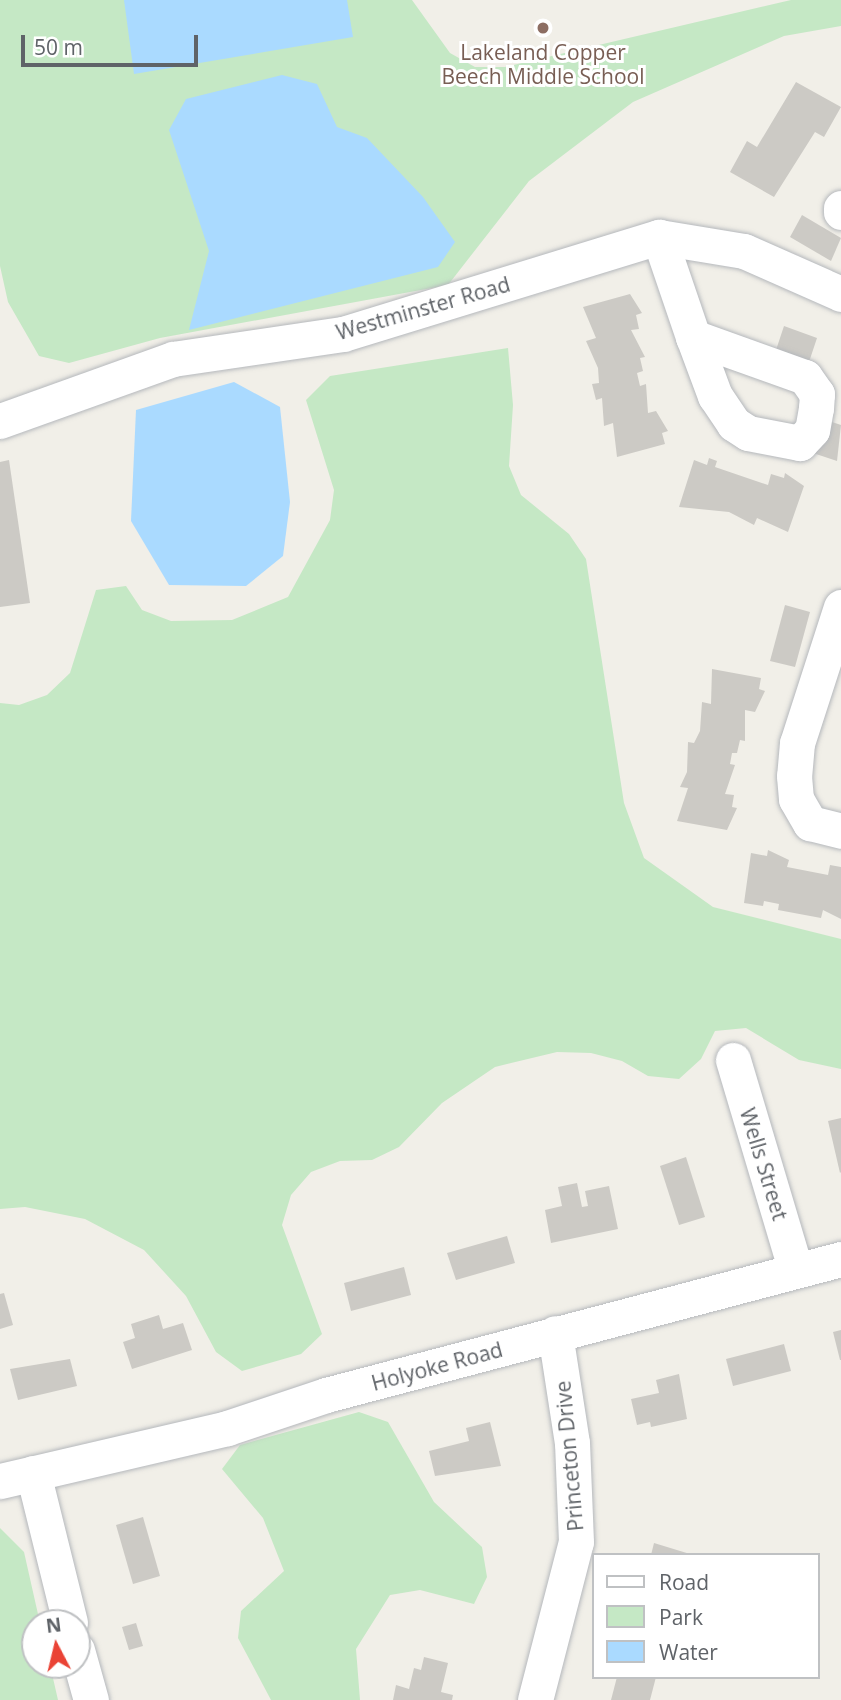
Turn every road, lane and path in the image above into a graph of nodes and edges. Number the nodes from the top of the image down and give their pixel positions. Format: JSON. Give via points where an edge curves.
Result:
{"nodes":[{"id":1,"x":659,"y":237,"type":"junction"},
{"id":2,"x":841,"y":294,"type":"edge"},
{"id":3,"x":693,"y":337,"type":"dead end"},
{"id":4,"x":0,"y":421,"type":"edge"},
{"id":5,"x":840,"y":617,"type":"edge"},
{"id":6,"x":841,"y":831,"type":"edge"},
{"id":7,"x":733,"y":1060,"type":"dead end"},
{"id":8,"x":841,"y":1259,"type":"edge"},
{"id":9,"x":795,"y":1268,"type":"junction"},
{"id":10,"x":555,"y":1333,"type":"junction"},
{"id":11,"x":33,"y":1473,"type":"junction"},
{"id":12,"x":0,"y":1481,"type":"edge"},
{"id":13,"x":67,"y":1609,"type":"edge"},
{"id":14,"x":85,"y":1679,"type":"edge"},
{"id":15,"x":91,"y":1700,"type":"edge"},
{"id":16,"x":535,"y":1700,"type":"edge"}],
"edges":[{"from":1,"to":2,"type":"street","name":"Westminster Road","via":[[744,251]]},
{"from":1,"to":3,"type":"street"},
{"from":1,"to":4,"type":"street","name":"Westminster Road","via":[[343,334],[173,359]]},
{"from":5,"to":6,"type":"street","via":[[797,743],[794,776],[796,799],[810,823]]},
{"from":7,"to":9,"type":"street","name":"Wells Street"},
{"from":8,"to":9,"type":"street","name":"Holyoke Road"},
{"from":9,"to":10,"type":"street","name":"Holyoke Road"},
{"from":10,"to":11,"type":"street","name":"Holyoke Road","via":[[326,1395],[227,1428]]},
{"from":10,"to":16,"type":"street","name":"Princeton Drive","via":[[572,1443],[576,1542]]},
{"from":11,"to":12,"type":"street","name":"Holyoke Road"},
{"from":11,"to":13,"type":"street"},
{"from":14,"to":15,"type":"street"}]}
